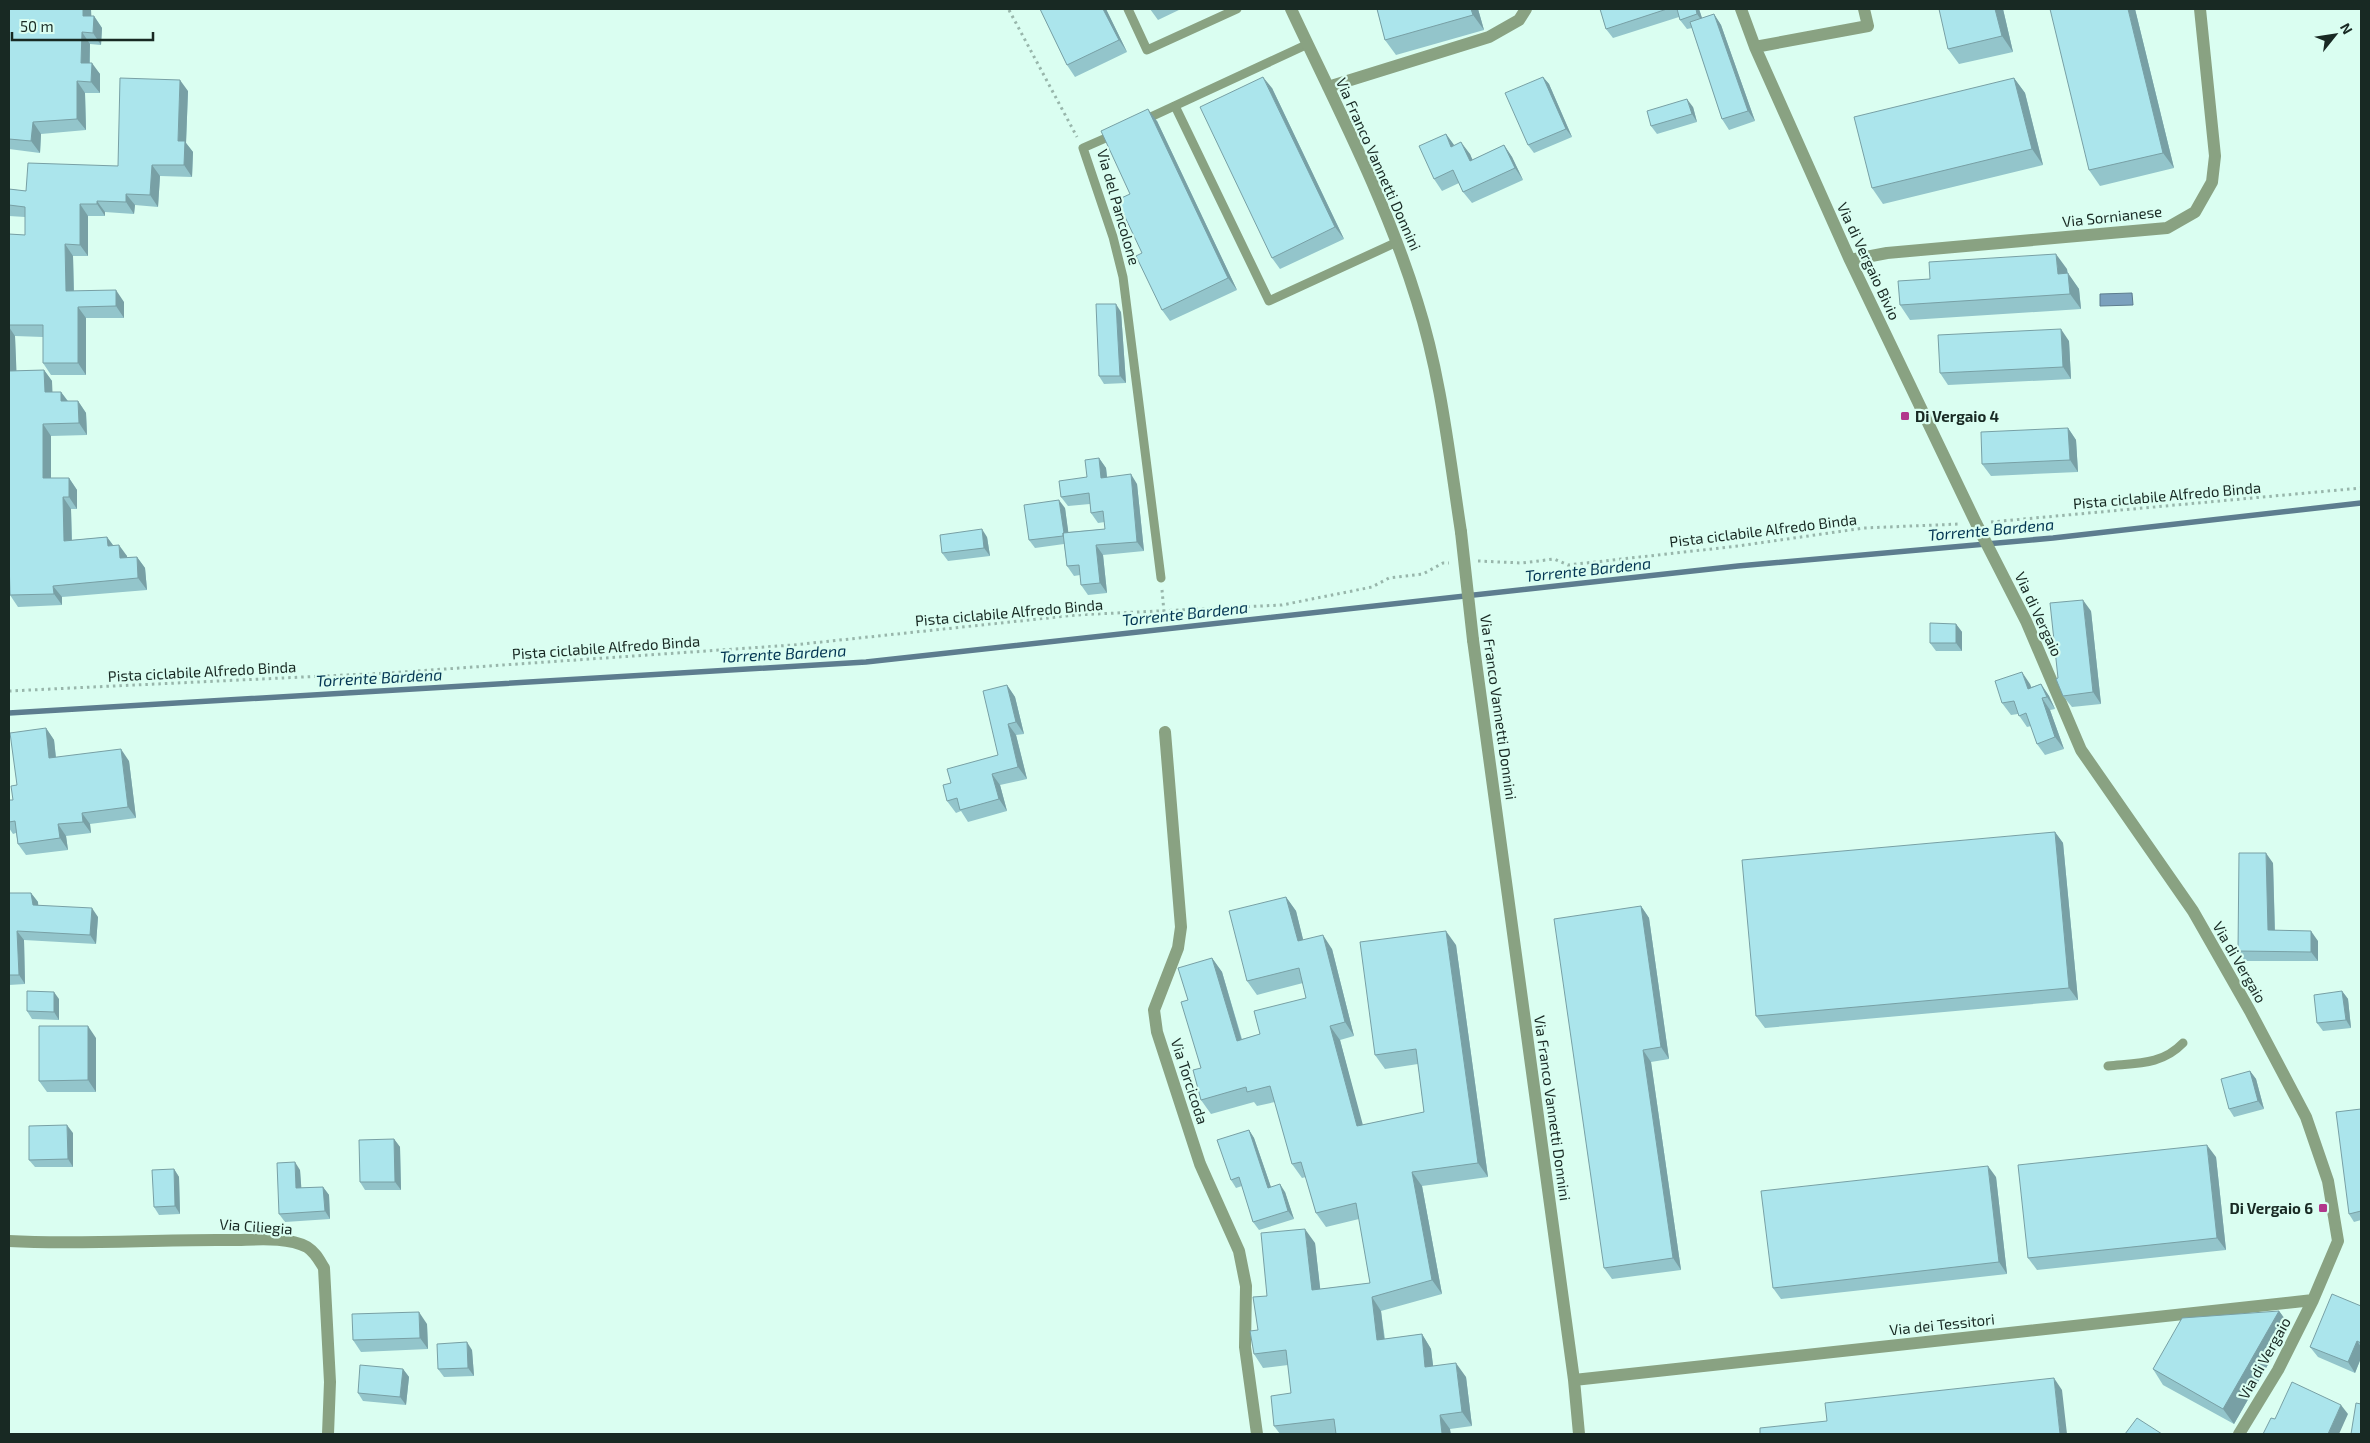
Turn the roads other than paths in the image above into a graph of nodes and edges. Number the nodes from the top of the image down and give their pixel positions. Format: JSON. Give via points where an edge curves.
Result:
{"nodes":[{"id":1,"x":1128,"y":9,"type":"edge"},
{"id":2,"x":1237,"y":9,"type":"edge"},
{"id":3,"x":1291,"y":9,"type":"edge"},
{"id":4,"x":1526,"y":9,"type":"edge"},
{"id":5,"x":1741,"y":9,"type":"edge"},
{"id":6,"x":1864,"y":9,"type":"edge"},
{"id":7,"x":2200,"y":9,"type":"edge"},
{"id":8,"x":1308,"y":44,"type":"junction"},
{"id":9,"x":1755,"y":47,"type":"junction"},
{"id":10,"x":1328,"y":88,"type":"junction"},
{"id":11,"x":1175,"y":106,"type":"junction"},
{"id":12,"x":1397,"y":242,"type":"junction"},
{"id":13,"x":1850,"y":260,"type":"junction"},
{"id":14,"x":1976,"y":524,"type":"joint"},
{"id":15,"x":1161,"y":578,"type":"road end"},
{"id":16,"x":1165,"y":732,"type":"dead end"},
{"id":17,"x":2183,"y":1043,"type":"dead end"},
{"id":18,"x":2108,"y":1066,"type":"dead end"},
{"id":19,"x":9,"y":1241,"type":"edge"},
{"id":20,"x":2313,"y":1300,"type":"junction"},
{"id":21,"x":1574,"y":1380,"type":"junction"},
{"id":22,"x":328,"y":1434,"type":"edge"},
{"id":23,"x":1257,"y":1434,"type":"edge"},
{"id":24,"x":1578,"y":1434,"type":"edge"},
{"id":25,"x":2239,"y":1434,"type":"edge"}],
"edges":[{"from":1,"to":2,"type":"lane","via":[[1147,50]]},
{"from":3,"to":8,"type":"street","name":"Via Franco Vannetti Donnini"},
{"from":4,"to":10,"type":"street","via":[[1518,20],[1488,37]]},
{"from":5,"to":9,"type":"street","name":"Via di Vergaio Bivio"},
{"from":6,"to":9,"type":"street","via":[[1868,26]]},
{"from":7,"to":13,"type":"street","name":"Via Sornianese","via":[[2215,156],[2212,182],[2194,212],[2167,228],[1887,253]]},
{"from":8,"to":10,"type":"street","name":"Via Franco Vannetti Donnini"},
{"from":8,"to":11,"type":"lane","name":"Via del Pancolone"},
{"from":9,"to":13,"type":"street","name":"Via di Vergaio Bivio"},
{"from":10,"to":12,"type":"street","name":"Via Franco Vannetti Donnini"},
{"from":11,"to":12,"type":"lane","via":[[1269,301]]},
{"from":11,"to":15,"type":"lane","name":"Via del Pancolone","via":[[1083,148],[1123,277]]},
{"from":12,"to":21,"type":"street","name":"Via Franco Vannetti Donnini","bridge":true,"via":[[1418,302],[1440,392]]},
{"from":13,"to":14,"type":"street","name":"Via di Vergaio Bivio"},
{"from":14,"to":20,"type":"street","name":"Via di Vergaio","via":[[2026,621],[2081,750],[2193,911],[2306,1117],[2328,1181],[2338,1241]]},
{"from":16,"to":23,"type":"street","name":"Via Torcicoda","via":[[1181,927],[1178,948],[1154,1010],[1157,1032],[1200,1164],[1239,1251],[1246,1286],[1245,1347]]},
{"from":17,"to":18,"type":"lane","via":[[2169,1056],[2160,1059]]},
{"from":19,"to":22,"type":"street","name":"Via Ciliegia","via":[[270,1240],[306,1247],[316,1254],[324,1268],[330,1382]]},
{"from":20,"to":21,"type":"street","name":"Via dei Tessitori"},
{"from":20,"to":25,"type":"street","name":"Via di Vergaio","via":[[2278,1370]]},
{"from":21,"to":24,"type":"street","name":"Via Franco Vannetti Donnini"}]}
